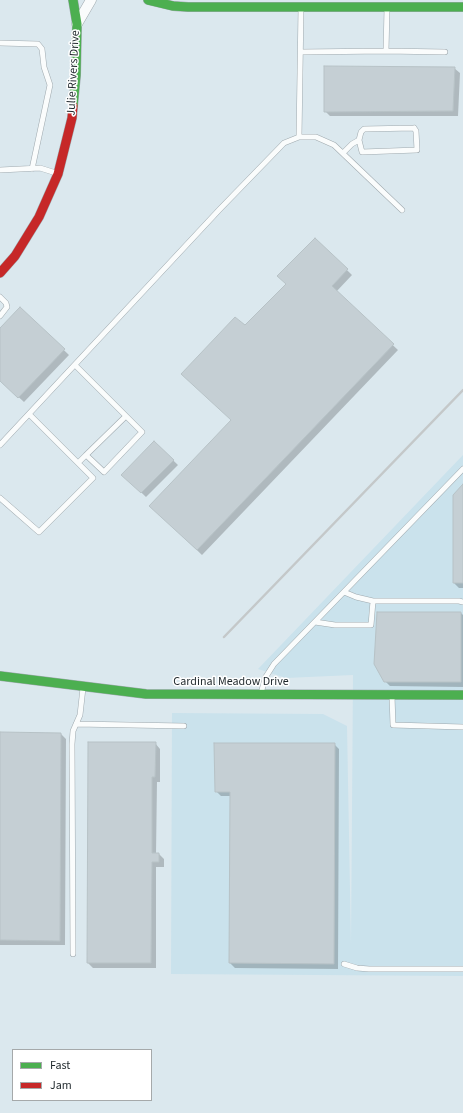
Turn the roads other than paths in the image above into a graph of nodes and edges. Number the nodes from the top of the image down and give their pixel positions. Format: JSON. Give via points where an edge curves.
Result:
{"nodes":[{"id":1,"x":91,"y":0,"type":"edge"},
{"id":2,"x":148,"y":0,"type":"edge"},
{"id":3,"x":75,"y":2,"type":"edge"},
{"id":4,"x":217,"y":3,"type":"edge"},
{"id":5,"x":437,"y":3,"type":"edge"},
{"id":6,"x":313,"y":4,"type":"edge"},
{"id":7,"x":338,"y":4,"type":"edge"},
{"id":8,"x":302,"y":7,"type":"junction"},
{"id":9,"x":387,"y":7,"type":"junction"},
{"id":10,"x":463,"y":7,"type":"edge"},
{"id":11,"x":77,"y":24,"type":"junction"},
{"id":12,"x":0,"y":43,"type":"edge"},
{"id":13,"x":386,"y":51,"type":"junction"},
{"id":14,"x":300,"y":52,"type":"junction"},
{"id":15,"x":445,"y":52,"type":"dead end"},
{"id":16,"x":299,"y":138,"type":"junction"},
{"id":17,"x":359,"y":140,"type":"junction"},
{"id":18,"x":343,"y":153,"type":"junction"},
{"id":19,"x":32,"y":169,"type":"junction"},
{"id":20,"x":0,"y":170,"type":"edge"},
{"id":21,"x":58,"y":174,"type":"junction"},
{"id":22,"x":402,"y":210,"type":"dead end"},
{"id":23,"x":0,"y":273,"type":"edge"},
{"id":24,"x":0,"y":297,"type":"edge"},
{"id":25,"x":0,"y":316,"type":"edge"},
{"id":26,"x":75,"y":365,"type":"junction"},
{"id":27,"x":29,"y":414,"type":"junction"},
{"id":28,"x":126,"y":416,"type":"junction"},
{"id":29,"x":0,"y":445,"type":"edge"},
{"id":30,"x":86,"y":455,"type":"junction"},
{"id":31,"x":78,"y":463,"type":"junction"},
{"id":32,"x":463,"y":469,"type":"edge"},
{"id":33,"x":0,"y":498,"type":"edge"},
{"id":34,"x":344,"y":592,"type":"junction"},
{"id":35,"x":373,"y":601,"type":"junction"},
{"id":36,"x":463,"y":602,"type":"edge"},
{"id":37,"x":315,"y":622,"type":"junction"},
{"id":38,"x":0,"y":676,"type":"edge"},
{"id":39,"x":84,"y":687,"type":"junction"},
{"id":40,"x":261,"y":695,"type":"junction"},
{"id":41,"x":392,"y":695,"type":"junction"},
{"id":42,"x":463,"y":695,"type":"edge"},
{"id":43,"x":76,"y":724,"type":"junction"},
{"id":44,"x":184,"y":726,"type":"dead end"},
{"id":45,"x":463,"y":727,"type":"edge"},
{"id":46,"x":73,"y":954,"type":"dead end"},
{"id":47,"x":344,"y":964,"type":"dead end"},
{"id":48,"x":463,"y":969,"type":"edge"}],
"edges":[{"from":1,"to":11,"type":"street","name":"Julie Rivers Drive"},
{"from":2,"to":4,"type":"street","via":[[173,6]]},
{"from":3,"to":11,"type":"street","name":"Julie Rivers Drive"},
{"from":4,"to":8,"type":"street"},
{"from":5,"to":9,"type":"street"},
{"from":5,"to":10,"type":"street"},
{"from":6,"to":7,"type":"street"},
{"from":6,"to":8,"type":"street"},
{"from":7,"to":9,"type":"street"},
{"from":8,"to":14,"type":"lane"},
{"from":9,"to":13,"type":"lane"},
{"from":11,"to":21,"type":"street","name":"Julie Rivers Drive","via":[[72,118]]},
{"from":12,"to":19,"type":"lane","via":[[38,44],[42,49],[50,85]]},
{"from":13,"to":14,"type":"lane"},
{"from":13,"to":15,"type":"lane"},
{"from":14,"to":16,"type":"lane"},
{"from":16,"to":18,"type":"lane","via":[[316,137],[334,145]]},
{"from":16,"to":26,"type":"lane","via":[[284,143]]},
{"from":17,"to":17,"type":"lane","via":[[362,152],[415,151],[417,148],[414,128],[364,129]]},
{"from":17,"to":18,"type":"lane"},
{"from":18,"to":22,"type":"lane"},
{"from":19,"to":20,"type":"lane"},
{"from":19,"to":21,"type":"lane","via":[[40,168]]},
{"from":21,"to":23,"type":"street","name":"Julie Rivers Drive","via":[[39,217],[15,256]]},
{"from":24,"to":25,"type":"lane","via":[[7,307]]},
{"from":26,"to":27,"type":"lane"},
{"from":26,"to":28,"type":"lane"},
{"from":27,"to":29,"type":"lane"},
{"from":27,"to":31,"type":"lane"},
{"from":28,"to":30,"type":"lane"},
{"from":28,"to":30,"type":"lane","via":[[142,432],[104,472]]},
{"from":30,"to":31,"type":"lane"},
{"from":31,"to":33,"type":"lane","via":[[93,478],[39,532]]},
{"from":32,"to":34,"type":"lane"},
{"from":34,"to":35,"type":"lane"},
{"from":34,"to":37,"type":"lane"},
{"from":35,"to":36,"type":"lane"},
{"from":35,"to":37,"type":"lane","via":[[371,625]]},
{"from":37,"to":40,"type":"lane","via":[[274,664],[265,678]]},
{"from":38,"to":39,"type":"street","name":"Cardinal Meadow Drive"},
{"from":39,"to":40,"type":"street","name":"Cardinal Meadow Drive","via":[[146,694]]},
{"from":39,"to":43,"type":"lane","via":[[80,715]]},
{"from":40,"to":41,"type":"street","name":"Cardinal Meadow Drive"},
{"from":41,"to":42,"type":"street","name":"Cardinal Meadow Drive"},
{"from":41,"to":45,"type":"lane","via":[[393,725]]},
{"from":43,"to":44,"type":"lane"},
{"from":43,"to":46,"type":"lane","via":[[72,744]]},
{"from":47,"to":48,"type":"lane","via":[[358,968]]}]}
